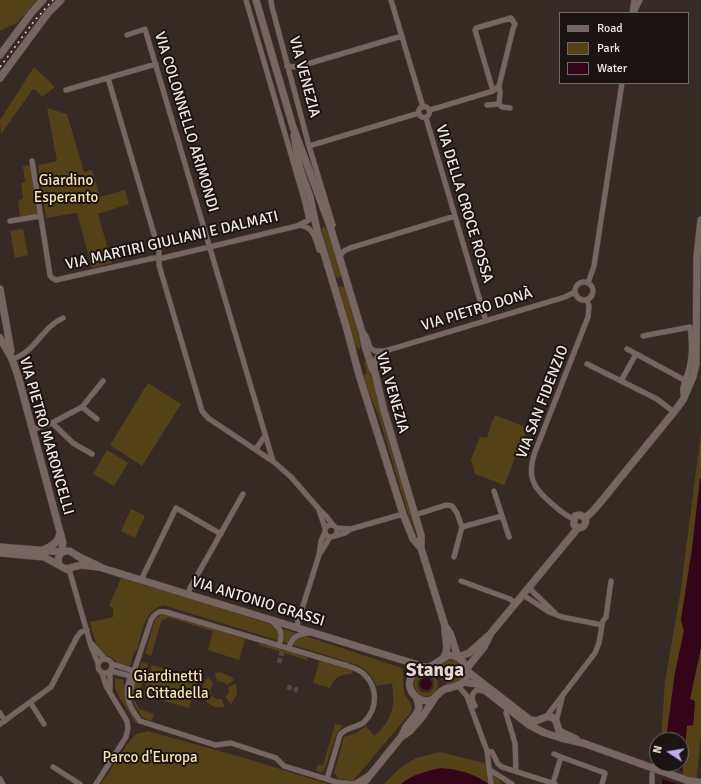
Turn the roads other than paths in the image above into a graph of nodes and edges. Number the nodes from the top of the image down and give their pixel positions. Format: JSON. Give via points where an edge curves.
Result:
{"nodes":[{"id":1,"x":43,"y":0,"type":"edge"},
{"id":2,"x":61,"y":0,"type":"edge"},
{"id":3,"x":256,"y":0,"type":"edge"},
{"id":4,"x":268,"y":0,"type":"edge"},
{"id":5,"x":271,"y":0,"type":"edge"},
{"id":6,"x":391,"y":0,"type":"edge"},
{"id":7,"x":634,"y":0,"type":"edge"},
{"id":8,"x":640,"y":0,"type":"edge"},
{"id":9,"x":248,"y":1,"type":"edge"},
{"id":10,"x":272,"y":7,"type":"junction"},
{"id":11,"x":633,"y":12,"type":"edge"},
{"id":12,"x":634,"y":12,"type":"edge"},
{"id":13,"x":19,"y":30,"type":"junction"},
{"id":14,"x":127,"y":35,"type":"dead end"},
{"id":15,"x":402,"y":36,"type":"junction"},
{"id":16,"x":0,"y":48,"type":"edge"},
{"id":17,"x":0,"y":54,"type":"edge"},
{"id":18,"x":156,"y":64,"type":"junction"},
{"id":19,"x":287,"y":66,"type":"junction"},
{"id":20,"x":0,"y":78,"type":"edge"},
{"id":21,"x":108,"y":78,"type":"junction"},
{"id":22,"x":622,"y":84,"type":"edge"},
{"id":23,"x":499,"y":86,"type":"junction"},
{"id":24,"x":66,"y":90,"type":"dead end"},
{"id":25,"x":493,"y":91,"type":"junction"},
{"id":26,"x":499,"y":104,"type":"junction"},
{"id":27,"x":486,"y":105,"type":"dead end"},
{"id":28,"x":423,"y":107,"type":"junction"},
{"id":29,"x":510,"y":108,"type":"dead end"},
{"id":30,"x":430,"y":110,"type":"junction"},
{"id":31,"x":419,"y":114,"type":"junction"},
{"id":32,"x":426,"y":118,"type":"junction"},
{"id":33,"x":293,"y":127,"type":"junction"},
{"id":34,"x":285,"y":136,"type":"junction"},
{"id":35,"x":309,"y":146,"type":"junction"},
{"id":36,"x":297,"y":158,"type":"junction"},
{"id":37,"x":32,"y":161,"type":"dead end"},
{"id":38,"x":41,"y":216,"type":"junction"},
{"id":39,"x":455,"y":216,"type":"junction"},
{"id":40,"x":311,"y":218,"type":"junction"},
{"id":41,"x":701,"y":220,"type":"edge"},
{"id":42,"x":10,"y":221,"type":"dead end"},
{"id":43,"x":328,"y":223,"type":"junction"},
{"id":44,"x":298,"y":226,"type":"junction"},
{"id":45,"x":316,"y":227,"type":"junction"},
{"id":46,"x":219,"y":244,"type":"junction"},
{"id":47,"x":336,"y":245,"type":"junction"},
{"id":48,"x":210,"y":246,"type":"junction"},
{"id":49,"x":339,"y":256,"type":"junction"},
{"id":50,"x":159,"y":258,"type":"junction"},
{"id":51,"x":328,"y":268,"type":"junction"},
{"id":52,"x":588,"y":283,"type":"junction"},
{"id":53,"x":0,"y":289,"type":"edge"},
{"id":54,"x":575,"y":292,"type":"junction"},
{"id":55,"x":587,"y":300,"type":"junction"},
{"id":56,"x":230,"y":316,"type":"junction"},
{"id":57,"x":63,"y":318,"type":"dead end"},
{"id":58,"x":3,"y":320,"type":"edge"},
{"id":59,"x":486,"y":321,"type":"junction"},
{"id":60,"x":0,"y":332,"type":"edge"},
{"id":61,"x":362,"y":332,"type":"junction"},
{"id":62,"x":643,"y":336,"type":"dead end"},
{"id":63,"x":0,"y":338,"type":"edge"},
{"id":64,"x":365,"y":346,"type":"junction"},
{"id":65,"x":627,"y":349,"type":"dead end"},
{"id":66,"x":352,"y":350,"type":"junction"},
{"id":67,"x":385,"y":351,"type":"junction"},
{"id":68,"x":636,"y":354,"type":"junction"},
{"id":69,"x":12,"y":359,"type":"junction"},
{"id":70,"x":587,"y":364,"type":"dead end"},
{"id":71,"x":375,"y":373,"type":"junction"},
{"id":72,"x":103,"y":381,"type":"dead end"},
{"id":73,"x":621,"y":381,"type":"junction"},
{"id":74,"x":686,"y":381,"type":"junction"},
{"id":75,"x":684,"y":396,"type":"junction"},
{"id":76,"x":82,"y":407,"type":"junction"},
{"id":77,"x":674,"y":412,"type":"junction"},
{"id":78,"x":97,"y":419,"type":"dead end"},
{"id":79,"x":52,"y":423,"type":"junction"},
{"id":80,"x":32,"y":430,"type":"junction"},
{"id":81,"x":265,"y":436,"type":"junction"},
{"id":82,"x":256,"y":449,"type":"junction"},
{"id":83,"x":92,"y":454,"type":"dead end"},
{"id":84,"x":274,"y":462,"type":"junction"},
{"id":85,"x":494,"y":491,"type":"dead end"},
{"id":86,"x":243,"y":494,"type":"dead end"},
{"id":87,"x":319,"y":509,"type":"junction"},
{"id":88,"x":403,"y":514,"type":"junction"},
{"id":89,"x":415,"y":515,"type":"junction"},
{"id":90,"x":502,"y":516,"type":"junction"},
{"id":91,"x":585,"y":518,"type":"junction"},
{"id":92,"x":574,"y":519,"type":"junction"},
{"id":93,"x":335,"y":526,"type":"junction"},
{"id":94,"x":462,"y":527,"type":"junction"},
{"id":95,"x":578,"y":528,"type":"junction"},
{"id":96,"x":351,"y":529,"type":"junction"},
{"id":97,"x":325,"y":530,"type":"junction"},
{"id":98,"x":60,"y":533,"type":"junction"},
{"id":99,"x":221,"y":534,"type":"junction"},
{"id":100,"x":332,"y":537,"type":"junction"},
{"id":101,"x":509,"y":537,"type":"dead end"},
{"id":102,"x":0,"y":547,"type":"edge"},
{"id":103,"x":421,"y":548,"type":"junction"},
{"id":104,"x":42,"y":550,"type":"junction"},
{"id":105,"x":68,"y":552,"type":"junction"},
{"id":106,"x":0,"y":553,"type":"edge"},
{"id":107,"x":319,"y":555,"type":"junction"},
{"id":108,"x":454,"y":558,"type":"dead end"},
{"id":109,"x":59,"y":564,"type":"junction"},
{"id":110,"x":71,"y":568,"type":"junction"},
{"id":111,"x":102,"y":568,"type":"junction"},
{"id":112,"x":141,"y":580,"type":"junction"},
{"id":113,"x":461,"y":580,"type":"dead end"},
{"id":114,"x":611,"y":582,"type":"dead end"},
{"id":115,"x":529,"y":588,"type":"junction"},
{"id":116,"x":188,"y":594,"type":"junction"},
{"id":117,"x":523,"y":595,"type":"junction"},
{"id":118,"x":516,"y":604,"type":"junction"},
{"id":119,"x":557,"y":615,"type":"junction"},
{"id":120,"x":300,"y":617,"type":"junction"},
{"id":121,"x":270,"y":620,"type":"junction"},
{"id":122,"x":284,"y":624,"type":"junction"},
{"id":123,"x":602,"y":625,"type":"junction"},
{"id":124,"x":445,"y":626,"type":"junction"},
{"id":125,"x":296,"y":628,"type":"junction"},
{"id":126,"x":87,"y":630,"type":"junction"},
{"id":127,"x":311,"y":632,"type":"junction"},
{"id":128,"x":491,"y":633,"type":"junction"},
{"id":129,"x":90,"y":642,"type":"junction"},
{"id":130,"x":280,"y":645,"type":"junction"},
{"id":131,"x":289,"y":648,"type":"junction"},
{"id":132,"x":444,"y":657,"type":"junction"},
{"id":133,"x":459,"y":657,"type":"junction"},
{"id":134,"x":105,"y":659,"type":"junction"},
{"id":135,"x":406,"y":662,"type":"junction"},
{"id":136,"x":98,"y":664,"type":"junction"},
{"id":137,"x":112,"y":664,"type":"junction"},
{"id":138,"x":425,"y":667,"type":"junction"},
{"id":139,"x":467,"y":669,"type":"junction"},
{"id":140,"x":134,"y":671,"type":"junction"},
{"id":141,"x":110,"y":672,"type":"junction"},
{"id":142,"x":102,"y":673,"type":"junction"},
{"id":143,"x":412,"y":675,"type":"junction"},
{"id":144,"x":130,"y":676,"type":"junction"},
{"id":145,"x":462,"y":683,"type":"junction"},
{"id":146,"x":451,"y":688,"type":"junction"},
{"id":147,"x":485,"y":691,"type":"junction"},
{"id":148,"x":110,"y":692,"type":"junction"},
{"id":149,"x":562,"y":695,"type":"junction"},
{"id":150,"x":417,"y":699,"type":"junction"},
{"id":151,"x":434,"y":699,"type":"junction"},
{"id":152,"x":128,"y":700,"type":"junction"},
{"id":153,"x":30,"y":702,"type":"junction"},
{"id":154,"x":508,"y":709,"type":"junction"},
{"id":155,"x":0,"y":713,"type":"edge"},
{"id":156,"x":544,"y":718,"type":"junction"},
{"id":157,"x":2,"y":722,"type":"edge"},
{"id":158,"x":556,"y":723,"type":"junction"},
{"id":159,"x":44,"y":724,"type":"dead end"},
{"id":160,"x":478,"y":725,"type":"junction"},
{"id":161,"x":545,"y":732,"type":"junction"},
{"id":162,"x":401,"y":737,"type":"junction"},
{"id":163,"x":583,"y":743,"type":"junction"},
{"id":164,"x":487,"y":751,"type":"junction"},
{"id":165,"x":554,"y":754,"type":"dead end"},
{"id":166,"x":561,"y":757,"type":"junction"},
{"id":167,"x":53,"y":767,"type":"dead end"},
{"id":168,"x":649,"y":769,"type":"edge"},
{"id":169,"x":516,"y":771,"type":"junction"},
{"id":170,"x":654,"y":772,"type":"edge"},
{"id":171,"x":658,"y":772,"type":"edge"},
{"id":172,"x":491,"y":773,"type":"junction"},
{"id":173,"x":370,"y":774,"type":"junction"},
{"id":174,"x":0,"y":779,"type":"edge"},
{"id":175,"x":326,"y":779,"type":"junction"},
{"id":176,"x":699,"y":781,"type":"edge"},
{"id":177,"x":337,"y":783,"type":"edge"},
{"id":178,"x":3,"y":784,"type":"edge"},
{"id":179,"x":80,"y":784,"type":"edge"},
{"id":180,"x":96,"y":784,"type":"edge"},
{"id":181,"x":352,"y":784,"type":"edge"},
{"id":182,"x":363,"y":784,"type":"edge"},
{"id":183,"x":491,"y":784,"type":"edge"},
{"id":184,"x":512,"y":784,"type":"edge"},
{"id":185,"x":554,"y":784,"type":"edge"},
{"id":186,"x":602,"y":784,"type":"edge"},
{"id":187,"x":652,"y":784,"type":"edge"}],
"edges":[{"from":1,"to":13,"type":"main road"},
{"from":2,"to":20,"type":"main road","via":[[48,13]]},
{"from":3,"to":33,"type":"main road","name":"VIA VENEZIA"},
{"from":4,"to":10,"type":"street","name":"VIA VENEZIA"},
{"from":5,"to":10,"type":"street","name":"VIA VENEZIA"},
{"from":6,"to":15,"type":"street"},
{"from":7,"to":11,"type":"street"},
{"from":8,"to":12,"type":"street"},
{"from":9,"to":34,"type":"street","name":"VIA VENEZIA"},
{"from":10,"to":19,"type":"street","name":"VIA VENEZIA"},
{"from":13,"to":16,"type":"main road"},
{"from":13,"to":17,"type":"main road"},
{"from":14,"to":18,"type":"street","name":"VIA COLONNELLO ARIMONDI","via":[[145,29]]},
{"from":15,"to":19,"type":"street","via":[[297,67]]},
{"from":15,"to":28,"type":"street"},
{"from":18,"to":21,"type":"street"},
{"from":18,"to":48,"type":"street","name":"VIA COLONNELLO ARIMONDI"},
{"from":19,"to":35,"type":"street","name":"VIA VENEZIA"},
{"from":21,"to":24,"type":"street"},
{"from":21,"to":50,"type":"street"},
{"from":22,"to":52,"type":"street","via":[[594,266]]},
{"from":23,"to":25,"type":"street"},
{"from":23,"to":25,"type":"street","via":[[515,24],[511,18],[474,30]]},
{"from":23,"to":26,"type":"street"},
{"from":25,"to":30,"type":"street"},
{"from":26,"to":27,"type":"street"},
{"from":26,"to":29,"type":"street"},
{"from":28,"to":30,"type":"street","name":"VIA DELLA CROCE ROSSA"},
{"from":28,"to":31,"type":"street","name":"VIA DELLA CROCE ROSSA","via":[[420,108]]},
{"from":30,"to":32,"type":"street","name":"VIA DELLA CROCE ROSSA"},
{"from":31,"to":32,"type":"street","name":"VIA DELLA CROCE ROSSA"},
{"from":31,"to":35,"type":"street"},
{"from":32,"to":39,"type":"street","name":"VIA DELLA CROCE ROSSA"},
{"from":33,"to":36,"type":"main road","name":"VIA VENEZIA"},
{"from":33,"to":43,"type":"main road","name":"VIA VENEZIA"},
{"from":34,"to":36,"type":"street","name":"VIA VENEZIA"},
{"from":34,"to":40,"type":"street","name":"VIA VENEZIA"},
{"from":35,"to":47,"type":"street","name":"VIA VENEZIA","via":[[334,227]]},
{"from":36,"to":40,"type":"main road","name":"VIA VENEZIA","via":[[310,197]]},
{"from":37,"to":38,"type":"street","name":"VIA MARTIRI GIULIANI E DALMATI"},
{"from":38,"to":42,"type":"street"},
{"from":38,"to":50,"type":"street","name":"VIA MARTIRI GIULIANI E DALMATI","via":[[50,275],[56,280]]},
{"from":39,"to":49,"type":"street","via":[[350,248]]},
{"from":39,"to":59,"type":"street","name":"VIA DELLA CROCE ROSSA"},
{"from":40,"to":44,"type":"street"},
{"from":40,"to":45,"type":"main road","name":"VIA VENEZIA"},
{"from":41,"to":75,"type":"main road","via":[[697,256],[696,364]]},
{"from":43,"to":45,"type":"main road","via":[[322,222]]},
{"from":43,"to":47,"type":"main road","name":"VIA VENEZIA"},
{"from":44,"to":46,"type":"street","name":"VIA MARTIRI GIULIANI E DALMATI"},
{"from":44,"to":51,"type":"street","name":"VIA VENEZIA","via":[[308,228],[314,234]]},
{"from":45,"to":51,"type":"main road","name":"VIA VENEZIA"},
{"from":46,"to":48,"type":"street","name":"VIA MARTIRI GIULIANI E DALMATI"},
{"from":46,"to":56,"type":"street","via":[[214,254],[231,310]]},
{"from":47,"to":49,"type":"main road","name":"VIA VENEZIA"},
{"from":48,"to":50,"type":"street","name":"VIA MARTIRI GIULIANI E DALMATI"},
{"from":48,"to":56,"type":"street","name":"VIA COLONNELLO ARIMONDI"},
{"from":49,"to":61,"type":"main road","name":"VIA VENEZIA"},
{"from":50,"to":82,"type":"street","via":[[202,411],[208,418]]},
{"from":51,"to":66,"type":"main road","name":"VIA VENEZIA"},
{"from":52,"to":54,"type":"street","via":[[579,284]]},
{"from":52,"to":55,"type":"street","name":"VIA SAN FIDENZIO","via":[[593,293]]},
{"from":53,"to":58,"type":"main road"},
{"from":54,"to":55,"type":"street","via":[[580,299]]},
{"from":54,"to":59,"type":"street","name":"VIA PIETRO DONÀ"},
{"from":55,"to":92,"type":"street","name":"VIA SAN FIDENZIO","via":[[588,317],[531,469],[531,478],[539,492],[562,513]]},
{"from":56,"to":81,"type":"street"},
{"from":57,"to":69,"type":"street","via":[[46,330],[22,355]]},
{"from":58,"to":60,"type":"main road","via":[[4,328]]},
{"from":58,"to":69,"type":"main road"},
{"from":59,"to":67,"type":"street","name":"VIA PIETRO DONÀ"},
{"from":61,"to":64,"type":"main road","name":"VIA VENEZIA"},
{"from":61,"to":67,"type":"street","via":[[370,348]]},
{"from":62,"to":74,"type":"street","via":[[690,327],[690,362]]},
{"from":63,"to":69,"type":"main road","name":"VIA PIETRO MARONCELLI"},
{"from":64,"to":66,"type":"main road","via":[[360,355]]},
{"from":64,"to":71,"type":"main road","name":"VIA VENEZIA"},
{"from":65,"to":68,"type":"street"},
{"from":66,"to":88,"type":"main road","name":"VIA VENEZIA"},
{"from":67,"to":71,"type":"street","via":[[376,358]]},
{"from":68,"to":73,"type":"street"},
{"from":68,"to":74,"type":"street"},
{"from":69,"to":80,"type":"main road","name":"VIA PIETRO MARONCELLI"},
{"from":70,"to":73,"type":"street"},
{"from":71,"to":89,"type":"main road","name":"VIA VENEZIA"},
{"from":72,"to":76,"type":"street"},
{"from":73,"to":77,"type":"street","via":[[657,399]]},
{"from":74,"to":75,"type":"street","via":[[682,391]]},
{"from":75,"to":77,"type":"main road"},
{"from":76,"to":78,"type":"street"},
{"from":76,"to":79,"type":"street"},
{"from":77,"to":91,"type":"main road"},
{"from":79,"to":80,"type":"street"},
{"from":79,"to":83,"type":"street","via":[[73,443]]},
{"from":80,"to":98,"type":"main road","name":"VIA PIETRO MARONCELLI"},
{"from":81,"to":82,"type":"street"},
{"from":81,"to":84,"type":"street"},
{"from":82,"to":84,"type":"street"},
{"from":84,"to":87,"type":"street"},
{"from":85,"to":90,"type":"street"},
{"from":86,"to":99,"type":"street"},
{"from":87,"to":93,"type":"street"},
{"from":87,"to":97,"type":"street"},
{"from":88,"to":96,"type":"street"},
{"from":88,"to":103,"type":"main road","name":"VIA VENEZIA","via":[[413,539]]},
{"from":89,"to":94,"type":"street","via":[[446,505],[452,506]]},
{"from":89,"to":103,"type":"main road","name":"VIA VENEZIA","via":[[421,535]]},
{"from":90,"to":94,"type":"street"},
{"from":90,"to":101,"type":"street"},
{"from":91,"to":92,"type":"main road","via":[[580,515]]},
{"from":91,"to":95,"type":"main road","via":[[585,525]]},
{"from":92,"to":95,"type":"main road","via":[[573,523]]},
{"from":93,"to":96,"type":"street"},
{"from":93,"to":97,"type":"street","via":[[328,525]]},
{"from":93,"to":100,"type":"street","via":[[337,532]]},
{"from":94,"to":108,"type":"street"},
{"from":95,"to":115,"type":"main road"},
{"from":96,"to":100,"type":"street"},
{"from":97,"to":100,"type":"street"},
{"from":97,"to":107,"type":"street"},
{"from":98,"to":104,"type":"main road","via":[[56,542]]},
{"from":98,"to":105,"type":"main road","name":"VIA PIETRO MARONCELLI"},
{"from":99,"to":112,"type":"street","via":[[176,508]]},
{"from":99,"to":116,"type":"street"},
{"from":100,"to":107,"type":"street"},
{"from":102,"to":104,"type":"main road","name":"VIA ANTONIO GRASSI"},
{"from":103,"to":124,"type":"main road","name":"VIA VENEZIA"},
{"from":104,"to":105,"type":"main road","name":"VIA ANTONIO GRASSI"},
{"from":105,"to":109,"type":"main road","via":[[58,557]]},
{"from":105,"to":110,"type":"main road","via":[[76,561]]},
{"from":105,"to":111,"type":"main road","name":"VIA ANTONIO GRASSI"},
{"from":106,"to":109,"type":"main road","via":[[44,557]]},
{"from":107,"to":120,"type":"street"},
{"from":109,"to":110,"type":"main road","via":[[62,568]]},
{"from":110,"to":111,"type":"main road","name":"VIA ANTONIO GRASSI","via":[[81,565]]},
{"from":110,"to":126,"type":"street"},
{"from":111,"to":112,"type":"main road","name":"VIA ANTONIO GRASSI"},
{"from":112,"to":116,"type":"main road","name":"VIA ANTONIO GRASSI"},
{"from":113,"to":118,"type":"street","via":[[510,599]]},
{"from":114,"to":123,"type":"street","via":[[606,617]]},
{"from":115,"to":117,"type":"main road"},
{"from":115,"to":119,"type":"street"},
{"from":116,"to":121,"type":"main road","name":"VIA ANTONIO GRASSI"},
{"from":117,"to":118,"type":"main road"},
{"from":117,"to":119,"type":"street"},
{"from":118,"to":128,"type":"main road"},
{"from":119,"to":123,"type":"street"},
{"from":120,"to":122,"type":"street","via":[[296,622]]},
{"from":120,"to":125,"type":"street"},
{"from":121,"to":122,"type":"main road","name":"VIA ANTONIO GRASSI"},
{"from":121,"to":130,"type":"street","via":[[281,630]]},
{"from":122,"to":125,"type":"main road","name":"VIA ANTONIO GRASSI"},
{"from":123,"to":149,"type":"street","via":[[595,653]]},
{"from":124,"to":132,"type":"main road","name":"VIA VENEZIA","via":[[447,648]]},
{"from":124,"to":133,"type":"main road","name":"VIA VENEZIA"},
{"from":125,"to":127,"type":"main road","name":"VIA ANTONIO GRASSI"},
{"from":126,"to":129,"type":"street"},
{"from":126,"to":153,"type":"street","via":[[76,638],[53,685]]},
{"from":127,"to":131,"type":"street","via":[[293,638]]},
{"from":127,"to":135,"type":"main road","name":"VIA ANTONIO GRASSI"},
{"from":128,"to":133,"type":"main road","via":[[469,653]]},
{"from":128,"to":139,"type":"main road"},
{"from":129,"to":134,"type":"street"},
{"from":129,"to":136,"type":"street"},
{"from":130,"to":131,"type":"street"},
{"from":130,"to":140,"type":"street","via":[[160,611],[152,620]]},
{"from":131,"to":175,"type":"street","via":[[355,668],[367,677],[374,690],[374,707],[368,718],[340,735]]},
{"from":132,"to":133,"type":"main road"},
{"from":132,"to":138,"type":"main road"},
{"from":133,"to":139,"type":"main road"},
{"from":134,"to":136,"type":"street"},
{"from":134,"to":137,"type":"street","via":[[110,660]]},
{"from":135,"to":138,"type":"main road","name":"VIA ANTONIO GRASSI"},
{"from":135,"to":143,"type":"main road"},
{"from":136,"to":142,"type":"street","via":[[98,669]]},
{"from":137,"to":140,"type":"street"},
{"from":137,"to":141,"type":"street"},
{"from":138,"to":143,"type":"main road"},
{"from":139,"to":145,"type":"main road","via":[[466,678]]},
{"from":139,"to":156,"type":"main road","via":[[529,719],[536,721]]},
{"from":140,"to":144,"type":"street"},
{"from":140,"to":152,"type":"street"},
{"from":141,"to":142,"type":"street"},
{"from":141,"to":144,"type":"street"},
{"from":141,"to":148,"type":"street"},
{"from":142,"to":148,"type":"street"},
{"from":143,"to":150,"type":"main road","via":[[410,686]]},
{"from":144,"to":152,"type":"street","via":[[126,692]]},
{"from":145,"to":146,"type":"main road"},
{"from":145,"to":147,"type":"main road","via":[[477,684]]},
{"from":145,"to":160,"type":"street","via":[[460,688]]},
{"from":146,"to":151,"type":"main road"},
{"from":146,"to":160,"type":"street","via":[[464,697]]},
{"from":147,"to":154,"type":"main road"},
{"from":147,"to":160,"type":"street","via":[[477,690],[472,694]]},
{"from":148,"to":180,"type":"street","via":[[127,721],[128,728],[126,737]]},
{"from":149,"to":156,"type":"street"},
{"from":149,"to":158,"type":"street"},
{"from":150,"to":151,"type":"main road"},
{"from":150,"to":162,"type":"main road","via":[[417,713]]},
{"from":151,"to":162,"type":"main road","via":[[410,731]]},
{"from":152,"to":175,"type":"street","via":[[137,718],[142,722],[215,745],[231,743],[248,748],[276,758],[284,766]]},
{"from":153,"to":157,"type":"street"},
{"from":153,"to":159,"type":"street"},
{"from":154,"to":161,"type":"main road","via":[[529,725]]},
{"from":154,"to":169,"type":"street","via":[[506,713],[515,743]]},
{"from":155,"to":157,"type":"street"},
{"from":156,"to":158,"type":"main road","via":[[552,717]]},
{"from":156,"to":161,"type":"main road","via":[[540,725]]},
{"from":158,"to":161,"type":"main road","via":[[554,731]]},
{"from":158,"to":163,"type":"main road","via":[[559,731]]},
{"from":160,"to":164,"type":"street"},
{"from":161,"to":163,"type":"main road"},
{"from":162,"to":173,"type":"main road"},
{"from":163,"to":168,"type":"main road"},
{"from":164,"to":169,"type":"street","via":[[492,752],[498,764]]},
{"from":164,"to":172,"type":"street"},
{"from":165,"to":166,"type":"street"},
{"from":166,"to":185,"type":"street"},
{"from":166,"to":186,"type":"street","via":[[605,773]]},
{"from":167,"to":179,"type":"street"},
{"from":169,"to":185,"type":"street"},
{"from":170,"to":187,"type":"street"},
{"from":171,"to":176,"type":"main road"},
{"from":172,"to":183,"type":"street"},
{"from":172,"to":184,"type":"street"},
{"from":173,"to":181,"type":"street"},
{"from":173,"to":182,"type":"main road"},
{"from":174,"to":178,"type":"street"},
{"from":175,"to":177,"type":"street"},
{"from":177,"to":181,"type":"street"}]}
